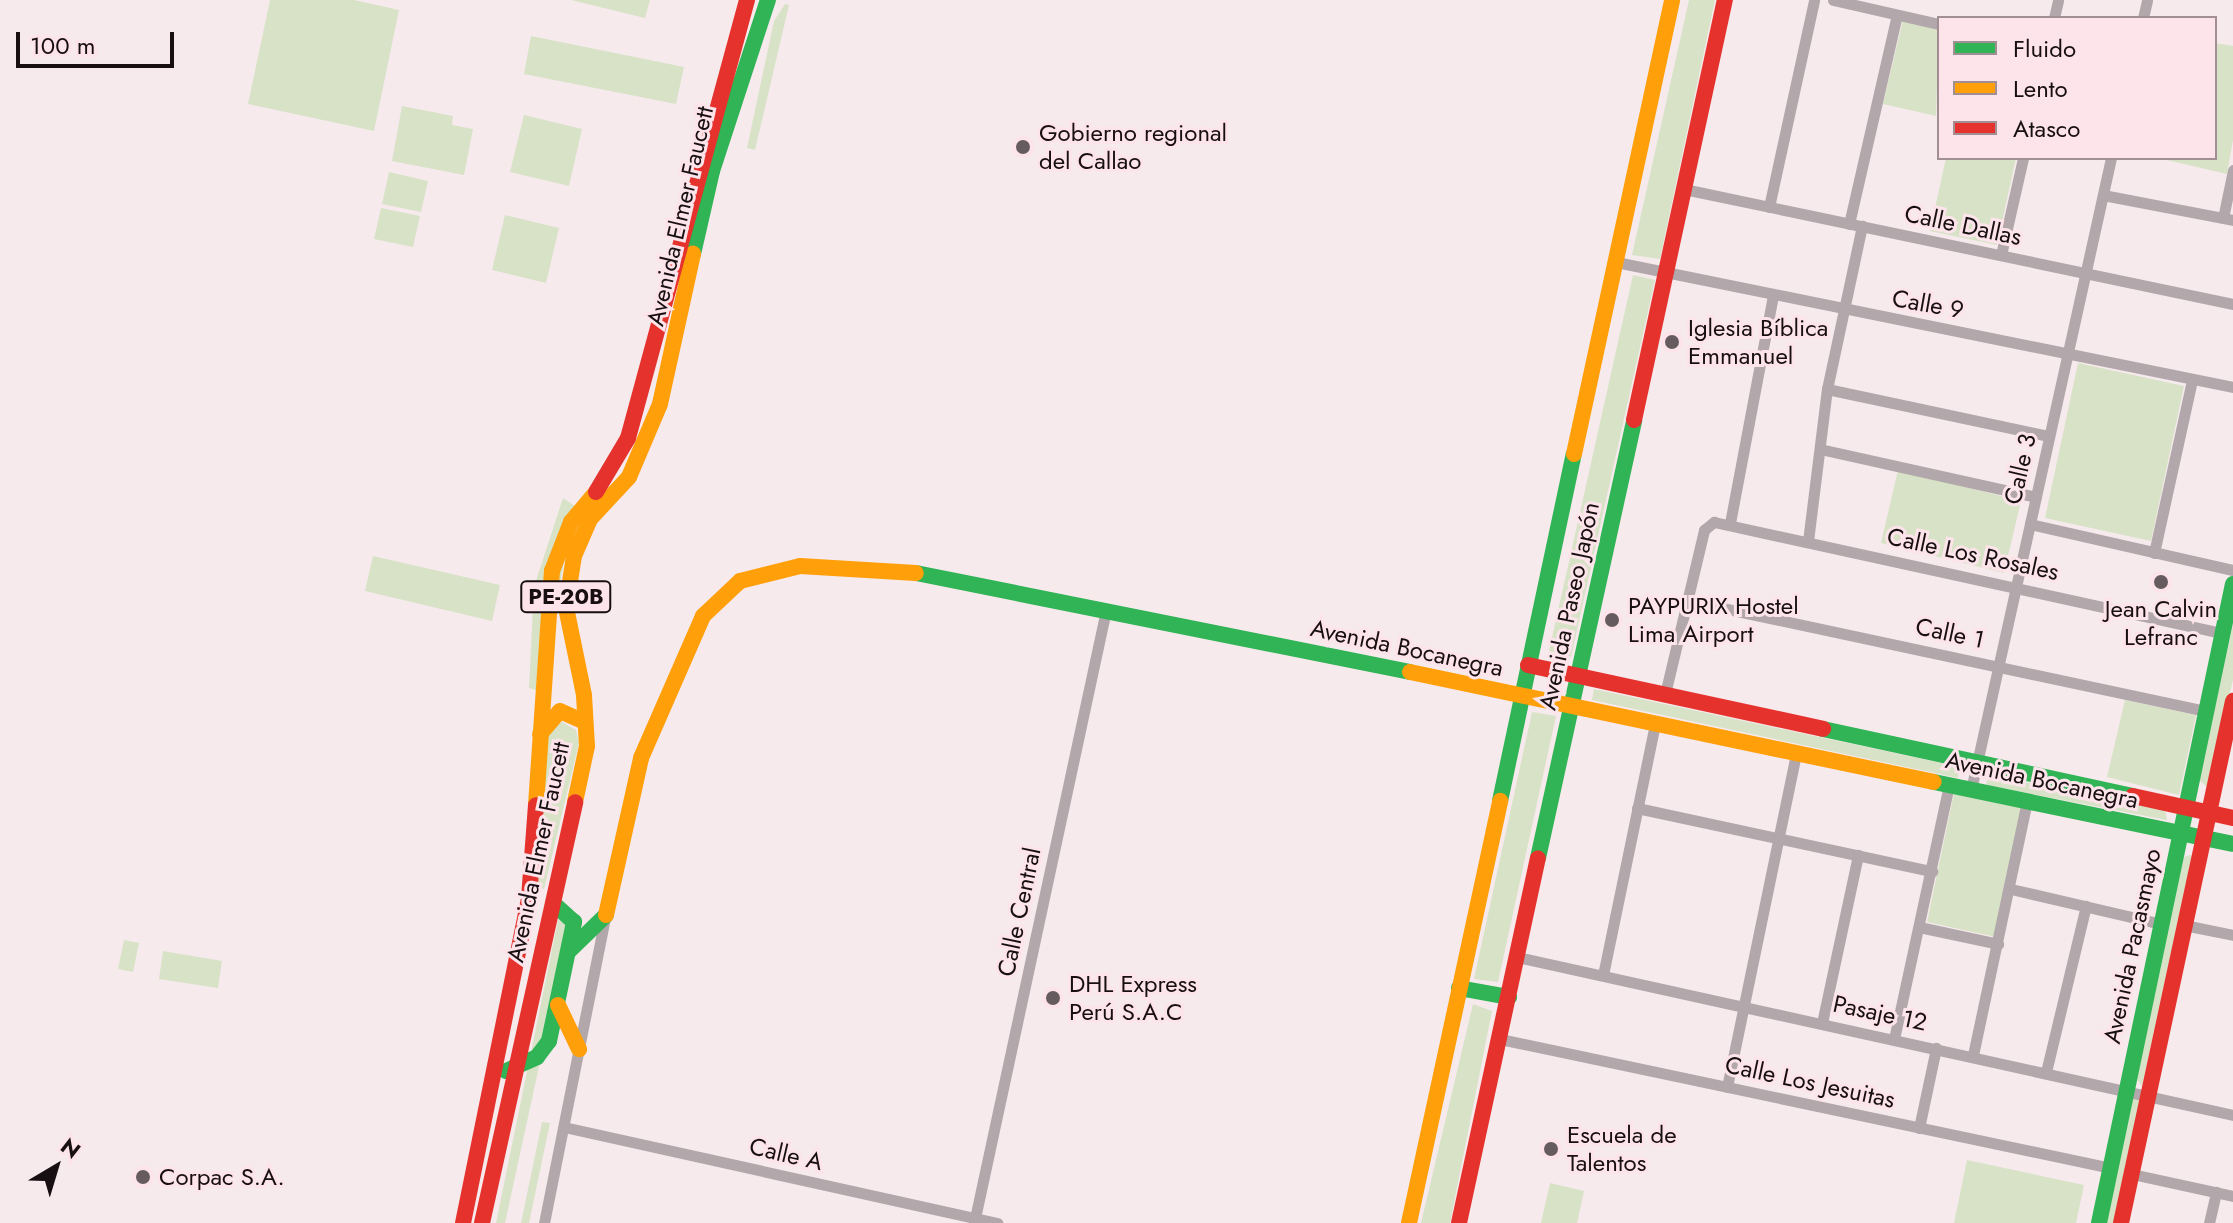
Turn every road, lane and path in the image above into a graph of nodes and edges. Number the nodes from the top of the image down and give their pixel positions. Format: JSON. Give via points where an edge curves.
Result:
{"nodes":[{"id":1,"x":747,"y":0,"type":"edge"},
{"id":2,"x":768,"y":0,"type":"edge"},
{"id":3,"x":1672,"y":0,"type":"edge"},
{"id":4,"x":1725,"y":0,"type":"edge"},
{"id":5,"x":1814,"y":0,"type":"edge"},
{"id":6,"x":1833,"y":0,"type":"edge"},
{"id":7,"x":1897,"y":15,"type":"junction"},
{"id":8,"x":1937,"y":24,"type":"edge"},
{"id":9,"x":2023,"y":160,"type":"edge"},
{"id":10,"x":2111,"y":160,"type":"edge"},
{"id":11,"x":2233,"y":170,"type":"edge"},
{"id":12,"x":1684,"y":189,"type":"junction"},
{"id":13,"x":2103,"y":195,"type":"junction"},
{"id":14,"x":1769,"y":207,"type":"junction"},
{"id":15,"x":2228,"y":219,"type":"edge"},
{"id":16,"x":1856,"y":225,"type":"junction"},
{"id":17,"x":2001,"y":255,"type":"junction"},
{"id":18,"x":1616,"y":262,"type":"junction"},
{"id":19,"x":1666,"y":272,"type":"junction"},
{"id":20,"x":2086,"y":273,"type":"junction"},
{"id":21,"x":1773,"y":296,"type":"junction"},
{"id":22,"x":2233,"y":304,"type":"edge"},
{"id":23,"x":1845,"y":312,"type":"junction"},
{"id":24,"x":2069,"y":354,"type":"junction"},
{"id":25,"x":2192,"y":380,"type":"junction"},
{"id":26,"x":2233,"y":387,"type":"edge"},
{"id":27,"x":1827,"y":389,"type":"junction"},
{"id":28,"x":2049,"y":436,"type":"junction"},
{"id":29,"x":1820,"y":449,"type":"junction"},
{"id":30,"x":2036,"y":497,"type":"junction"},
{"id":31,"x":1730,"y":523,"type":"junction"},
{"id":32,"x":2030,"y":524,"type":"junction"},
{"id":33,"x":1808,"y":541,"type":"junction"},
{"id":34,"x":2154,"y":553,"type":"junction"},
{"id":35,"x":2233,"y":570,"type":"edge"},
{"id":36,"x":2233,"y":584,"type":"edge"},
{"id":37,"x":2016,"y":585,"type":"junction"},
{"id":38,"x":1685,"y":600,"type":"junction"},
{"id":39,"x":1106,"y":610,"type":"junction"},
{"id":40,"x":2222,"y":633,"type":"junction"},
{"id":41,"x":1528,"y":665,"type":"junction"},
{"id":42,"x":1998,"y":666,"type":"junction"},
{"id":43,"x":1579,"y":675,"type":"junction"},
{"id":44,"x":1665,"y":694,"type":"junction"},
{"id":45,"x":1521,"y":696,"type":"junction"},
{"id":46,"x":2233,"y":701,"type":"edge"},
{"id":47,"x":1571,"y":707,"type":"junction"},
{"id":48,"x":2206,"y":711,"type":"junction"},
{"id":49,"x":585,"y":722,"type":"junction"},
{"id":50,"x":1655,"y":724,"type":"junction"},
{"id":51,"x":2230,"y":724,"type":"edge"},
{"id":52,"x":540,"y":735,"type":"junction"},
{"id":53,"x":1796,"y":753,"type":"junction"},
{"id":54,"x":1977,"y":763,"type":"junction"},
{"id":55,"x":1949,"y":785,"type":"junction"},
{"id":56,"x":1971,"y":790,"type":"junction"},
{"id":57,"x":2027,"y":801,"type":"junction"},
{"id":58,"x":1637,"y":808,"type":"junction"},
{"id":59,"x":2185,"y":808,"type":"junction"},
{"id":60,"x":2208,"y":812,"type":"junction"},
{"id":61,"x":2233,"y":818,"type":"edge"},
{"id":62,"x":2180,"y":833,"type":"junction"},
{"id":63,"x":1778,"y":838,"type":"junction"},
{"id":64,"x":2203,"y":838,"type":"junction"},
{"id":65,"x":2233,"y":844,"type":"edge"},
{"id":66,"x":1858,"y":855,"type":"junction"},
{"id":67,"x":1932,"y":871,"type":"junction"},
{"id":68,"x":2011,"y":889,"type":"junction"},
{"id":69,"x":553,"y":903,"type":"junction"},
{"id":70,"x":2086,"y":906,"type":"junction"},
{"id":71,"x":606,"y":915,"type":"junction"},
{"id":72,"x":2162,"y":924,"type":"junction"},
{"id":73,"x":2184,"y":925,"type":"junction"},
{"id":74,"x":1919,"y":927,"type":"junction"},
{"id":75,"x":2233,"y":935,"type":"edge"},
{"id":76,"x":1998,"y":944,"type":"junction"},
{"id":77,"x":570,"y":950,"type":"junction"},
{"id":78,"x":1517,"y":957,"type":"junction"},
{"id":79,"x":1603,"y":975,"type":"junction"},
{"id":80,"x":1459,"y":988,"type":"junction"},
{"id":81,"x":1509,"y":997,"type":"junction"},
{"id":82,"x":558,"y":1005,"type":"junction"},
{"id":83,"x":1742,"y":1006,"type":"junction"},
{"id":84,"x":1822,"y":1023,"type":"junction"},
{"id":85,"x":1500,"y":1039,"type":"junction"},
{"id":86,"x":1894,"y":1039,"type":"junction"},
{"id":87,"x":1936,"y":1048,"type":"junction"},
{"id":88,"x":579,"y":1049,"type":"junction"},
{"id":89,"x":1973,"y":1055,"type":"junction"},
{"id":90,"x":515,"y":1069,"type":"junction"},
{"id":91,"x":494,"y":1072,"type":"junction"},
{"id":92,"x":2046,"y":1072,"type":"junction"},
{"id":93,"x":1727,"y":1087,"type":"junction"},
{"id":94,"x":2127,"y":1089,"type":"junction"},
{"id":95,"x":2149,"y":1093,"type":"junction"},
{"id":96,"x":2233,"y":1114,"type":"edge"},
{"id":97,"x":564,"y":1127,"type":"junction"},
{"id":98,"x":1919,"y":1128,"type":"junction"},
{"id":99,"x":2111,"y":1168,"type":"junction"},
{"id":100,"x":2132,"y":1174,"type":"junction"},
{"id":101,"x":2216,"y":1192,"type":"junction"},
{"id":102,"x":2233,"y":1196,"type":"edge"},
{"id":103,"x":468,"y":1197,"type":"junction"},
{"id":104,"x":487,"y":1203,"type":"junction"},
{"id":105,"x":975,"y":1221,"type":"edge"},
{"id":106,"x":463,"y":1223,"type":"edge"},
{"id":107,"x":482,"y":1223,"type":"edge"},
{"id":108,"x":544,"y":1223,"type":"edge"},
{"id":109,"x":998,"y":1223,"type":"edge"},
{"id":110,"x":1409,"y":1223,"type":"edge"},
{"id":111,"x":1459,"y":1223,"type":"edge"},
{"id":112,"x":2099,"y":1223,"type":"edge"},
{"id":113,"x":2121,"y":1223,"type":"edge"},
{"id":114,"x":2209,"y":1223,"type":"edge"}],
"edges":[{"from":1,"to":52,"type":"main road","name":"Avenida Elmer Faucett","number":"PE-20B","via":[[628,438],[606,481],[571,522],[552,571]]},
{"from":2,"to":49,"type":"main road","name":"Avenida Elmer Faucett","number":"PE-20B","via":[[712,171],[660,404],[626,483],[590,519],[578,543],[566,607]]},
{"from":3,"to":18,"type":"main road","name":"Avenida Paseo Japón"},
{"from":4,"to":12,"type":"main road","name":"Avenida Paseo Japón"},
{"from":5,"to":14,"type":"street"},
{"from":6,"to":7,"type":"street"},
{"from":7,"to":8,"type":"street"},
{"from":7,"to":16,"type":"street"},
{"from":9,"to":17,"type":"street"},
{"from":10,"to":13,"type":"street","name":"Calle 3"},
{"from":11,"to":15,"type":"street"},
{"from":12,"to":14,"type":"street","name":"Calle Dallas"},
{"from":12,"to":19,"type":"main road","name":"Avenida Paseo Japón"},
{"from":13,"to":15,"type":"street"},
{"from":13,"to":20,"type":"street","name":"Calle 3"},
{"from":14,"to":16,"type":"street","name":"Calle Dallas"},
{"from":16,"to":17,"type":"street","name":"Calle Dallas"},
{"from":16,"to":23,"type":"street"},
{"from":17,"to":20,"type":"street","name":"Calle Dallas"},
{"from":18,"to":19,"type":"street","name":"Calle 9"},
{"from":18,"to":41,"type":"main road","name":"Avenida Paseo Japón"},
{"from":19,"to":21,"type":"street","name":"Calle 9"},
{"from":19,"to":43,"type":"main road","name":"Avenida Paseo Japón"},
{"from":20,"to":22,"type":"street","name":"Calle Dallas"},
{"from":20,"to":24,"type":"street","name":"Calle 3"},
{"from":21,"to":23,"type":"street","name":"Calle 9"},
{"from":21,"to":31,"type":"street"},
{"from":23,"to":24,"type":"street","name":"Calle 9"},
{"from":23,"to":27,"type":"street"},
{"from":24,"to":25,"type":"street","name":"Calle 9"},
{"from":24,"to":28,"type":"street","name":"Calle 3"},
{"from":25,"to":26,"type":"street","name":"Calle 9"},
{"from":25,"to":34,"type":"street"},
{"from":27,"to":28,"type":"street"},
{"from":27,"to":29,"type":"street"},
{"from":28,"to":30,"type":"street","name":"Calle 3"},
{"from":29,"to":30,"type":"street"},
{"from":29,"to":33,"type":"street"},
{"from":30,"to":32,"type":"street","name":"Calle 3"},
{"from":31,"to":33,"type":"street","name":"Calle Los Rosales"},
{"from":31,"to":38,"type":"street","name":"Calle Los Rosales","via":[[1714,522],[1704,530]]},
{"from":32,"to":34,"type":"street"},
{"from":32,"to":37,"type":"street","name":"Calle 3"},
{"from":33,"to":37,"type":"street","name":"Calle Los Rosales"},
{"from":34,"to":35,"type":"street"},
{"from":36,"to":40,"type":"main road","name":"Avenida Pacasmayo"},
{"from":37,"to":40,"type":"street","name":"Calle Los Rosales"},
{"from":37,"to":42,"type":"street","name":"Calle 3"},
{"from":38,"to":42,"type":"street","name":"Calle 1"},
{"from":38,"to":44,"type":"street"},
{"from":39,"to":45,"type":"main road","name":"Avenida Bocanegra"},
{"from":39,"to":71,"type":"main road","name":"Avenida Bocanegra","via":[[909,572],[800,566],[740,581],[703,616],[689,639],[641,758]]},
{"from":39,"to":105,"type":"street","name":"Calle Central"},
{"from":40,"to":48,"type":"main road","name":"Avenida Pacasmayo"},
{"from":41,"to":43,"type":"main road","name":"Avenida Bocanegra"},
{"from":41,"to":45,"type":"main road","name":"Avenida Paseo Japón"},
{"from":42,"to":48,"type":"street","name":"Calle 1"},
{"from":42,"to":54,"type":"street","name":"Calle 3"},
{"from":43,"to":44,"type":"main road","name":"Avenida Bocanegra"},
{"from":43,"to":47,"type":"main road","name":"Avenida Paseo Japón"},
{"from":44,"to":54,"type":"main road","name":"Avenida Bocanegra"},
{"from":45,"to":47,"type":"main road","name":"Avenida Bocanegra"},
{"from":45,"to":80,"type":"main road","name":"Avenida Paseo Japón"},
{"from":46,"to":51,"type":"main road","name":"Avenida Pacasmayo"},
{"from":47,"to":50,"type":"main road","name":"Avenida Bocanegra"},
{"from":47,"to":78,"type":"main road","name":"Avenida Paseo Japón"},
{"from":48,"to":59,"type":"main road","name":"Avenida Pacasmayo"},
{"from":49,"to":52,"type":"main road","via":[[560,711]]},
{"from":49,"to":69,"type":"main road","name":"Avenida Elmer Faucett","number":"PE-20B","via":[[587,746]]},
{"from":50,"to":53,"type":"main road","name":"Avenida Bocanegra"},
{"from":50,"to":58,"type":"street"},
{"from":51,"to":60,"type":"main road","name":"Avenida Pacasmayo"},
{"from":52,"to":91,"type":"main road","name":"Avenida Elmer Faucett","number":"PE-20B","via":[[529,898]]},
{"from":53,"to":55,"type":"main road","name":"Avenida Bocanegra"},
{"from":53,"to":63,"type":"street"},
{"from":54,"to":56,"type":"street","name":"Calle 3"},
{"from":54,"to":59,"type":"main road","name":"Avenida Bocanegra"},
{"from":55,"to":56,"type":"main road","name":"Avenida Bocanegra"},
{"from":55,"to":67,"type":"street"},
{"from":56,"to":57,"type":"main road","name":"Avenida Bocanegra"},
{"from":57,"to":62,"type":"main road","name":"Avenida Bocanegra"},
{"from":57,"to":68,"type":"street"},
{"from":58,"to":63,"type":"street"},
{"from":58,"to":79,"type":"street"},
{"from":59,"to":60,"type":"main road","name":"Avenida Bocanegra"},
{"from":59,"to":62,"type":"main road","name":"Avenida Pacasmayo"},
{"from":60,"to":61,"type":"main road","name":"Avenida Bocanegra"},
{"from":60,"to":64,"type":"main road","name":"Avenida Pacasmayo"},
{"from":62,"to":64,"type":"main road","name":"Avenida Bocanegra"},
{"from":62,"to":72,"type":"main road","name":"Avenida Pacasmayo"},
{"from":63,"to":66,"type":"street"},
{"from":63,"to":83,"type":"street"},
{"from":64,"to":65,"type":"main road","name":"Avenida Bocanegra"},
{"from":64,"to":73,"type":"main road","name":"Avenida Pacasmayo"},
{"from":66,"to":67,"type":"street"},
{"from":66,"to":84,"type":"street"},
{"from":67,"to":74,"type":"street"},
{"from":68,"to":70,"type":"street"},
{"from":68,"to":76,"type":"street"},
{"from":69,"to":77,"type":"main road","via":[[574,922]]},
{"from":69,"to":90,"type":"main road","name":"Avenida Elmer Faucett","number":"PE-20B"},
{"from":70,"to":72,"type":"street"},
{"from":70,"to":92,"type":"street"},
{"from":71,"to":77,"type":"main road"},
{"from":71,"to":88,"type":"street"},
{"from":72,"to":94,"type":"main road","name":"Avenida Pacasmayo"},
{"from":73,"to":75,"type":"street"},
{"from":73,"to":95,"type":"main road","name":"Avenida Pacasmayo"},
{"from":74,"to":76,"type":"street"},
{"from":74,"to":86,"type":"street"},
{"from":76,"to":89,"type":"street"},
{"from":77,"to":82,"type":"main road"},
{"from":78,"to":79,"type":"street","name":"Pasaje 12"},
{"from":78,"to":81,"type":"main road","name":"Avenida Paseo Japón"},
{"from":79,"to":83,"type":"street","name":"Pasaje 12"},
{"from":80,"to":81,"type":"main road"},
{"from":80,"to":110,"type":"main road","name":"Avenida Paseo Japón"},
{"from":81,"to":85,"type":"main road","name":"Avenida Paseo Japón"},
{"from":82,"to":88,"type":"main road"},
{"from":82,"to":90,"type":"main road","via":[[549,1041],[537,1057]]},
{"from":83,"to":84,"type":"street","name":"Pasaje 12"},
{"from":83,"to":93,"type":"street"},
{"from":84,"to":86,"type":"street","name":"Pasaje 12"},
{"from":85,"to":93,"type":"street","name":"Calle Los Jesuitas"},
{"from":85,"to":111,"type":"main road","name":"Avenida Paseo Japón"},
{"from":86,"to":87,"type":"street","name":"Pasaje 12"},
{"from":87,"to":89,"type":"street","name":"Pasaje 12"},
{"from":87,"to":98,"type":"street"},
{"from":88,"to":97,"type":"street"},
{"from":89,"to":92,"type":"street","name":"Pasaje 12"},
{"from":90,"to":91,"type":"main road"},
{"from":90,"to":104,"type":"main road","name":"Avenida Elmer Faucett","number":"PE-20B"},
{"from":91,"to":103,"type":"main road","name":"Avenida Elmer Faucett","number":"PE-20B"},
{"from":92,"to":94,"type":"street","name":"Pasaje 12"},
{"from":93,"to":98,"type":"street","name":"Calle Los Jesuitas"},
{"from":94,"to":95,"type":"street","name":"Pasaje 12"},
{"from":94,"to":99,"type":"main road","name":"Avenida Pacasmayo"},
{"from":95,"to":96,"type":"street","name":"Pasaje 12"},
{"from":95,"to":100,"type":"main road","name":"Avenida Pacasmayo"},
{"from":97,"to":105,"type":"street","name":"Calle A"},
{"from":97,"to":108,"type":"street"},
{"from":98,"to":99,"type":"street","name":"Calle Los Jesuitas"},
{"from":99,"to":112,"type":"main road","name":"Avenida Pacasmayo"},
{"from":100,"to":101,"type":"street"},
{"from":100,"to":113,"type":"main road","name":"Avenida Pacasmayo"},
{"from":101,"to":102,"type":"street"},
{"from":101,"to":114,"type":"street"},
{"from":103,"to":104,"type":"main road"},
{"from":103,"to":106,"type":"main road","name":"Avenida Elmer Faucett","number":"PE-20B"},
{"from":104,"to":107,"type":"main road","name":"Avenida Elmer Faucett","number":"PE-20B"},
{"from":105,"to":109,"type":"street","name":"Calle A"}]}
